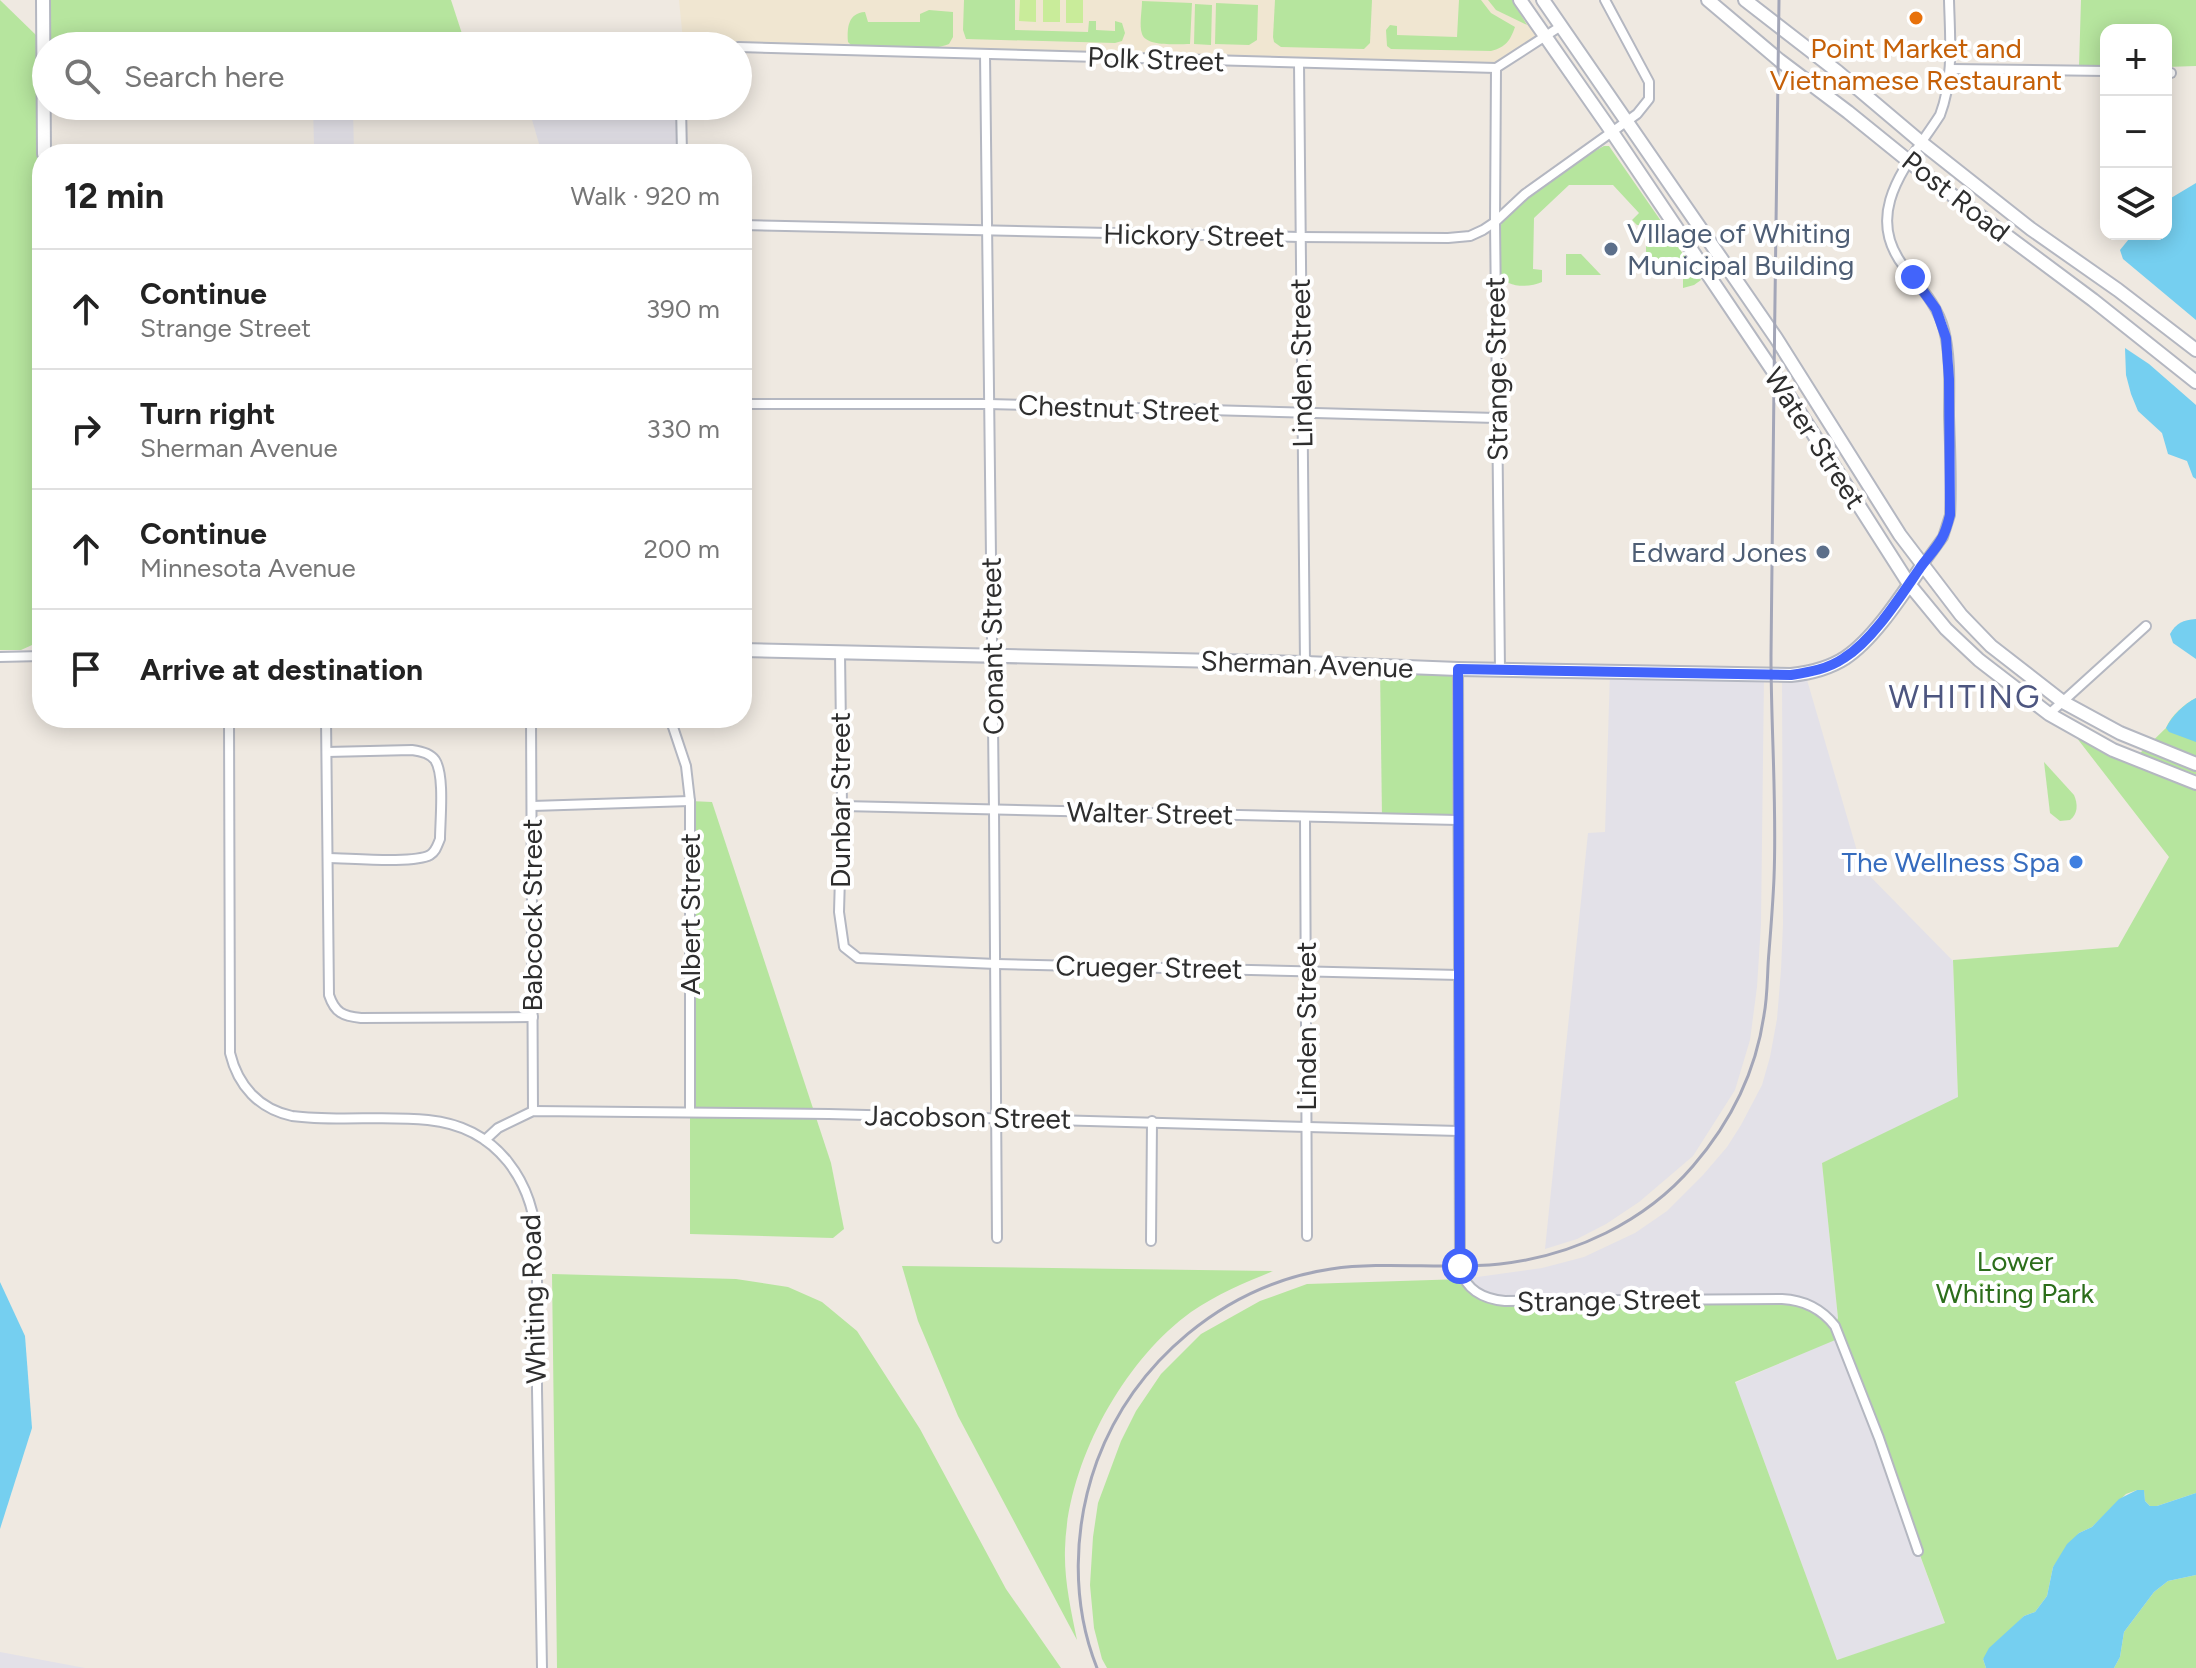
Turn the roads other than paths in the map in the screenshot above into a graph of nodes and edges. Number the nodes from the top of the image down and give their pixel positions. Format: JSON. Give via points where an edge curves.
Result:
{"nodes":[{"id":1,"x":43,"y":0,"type":"edge"},
{"id":2,"x":1520,"y":0,"type":"edge"},
{"id":3,"x":1543,"y":0,"type":"edge"},
{"id":4,"x":1605,"y":0,"type":"edge"},
{"id":5,"x":1745,"y":0,"type":"edge"},
{"id":6,"x":1949,"y":0,"type":"edge"},
{"id":7,"x":1713,"y":4,"type":"edge"},
{"id":8,"x":1561,"y":26,"type":"junction"},
{"id":9,"x":43,"y":32,"type":"edge"},
{"id":10,"x":1546,"y":37,"type":"junction"},
{"id":11,"x":752,"y":47,"type":"edge"},
{"id":12,"x":985,"y":54,"type":"junction"},
{"id":13,"x":1299,"y":63,"type":"junction"},
{"id":14,"x":1496,"y":68,"type":"junction"},
{"id":15,"x":1950,"y":69,"type":"junction"},
{"id":16,"x":2100,"y":71,"type":"edge"},
{"id":17,"x":44,"y":120,"type":"edge"},
{"id":18,"x":681,"y":120,"type":"edge"},
{"id":19,"x":1628,"y":121,"type":"junction"},
{"id":20,"x":1612,"y":132,"type":"junction"},
{"id":21,"x":1922,"y":143,"type":"junction"},
{"id":22,"x":44,"y":144,"type":"edge"},
{"id":23,"x":682,"y":144,"type":"edge"},
{"id":24,"x":1910,"y":161,"type":"junction"},
{"id":25,"x":1495,"y":222,"type":"junction"},
{"id":26,"x":752,"y":225,"type":"edge"},
{"id":27,"x":988,"y":230,"type":"junction"},
{"id":28,"x":1300,"y":237,"type":"junction"},
{"id":29,"x":2196,"y":350,"type":"edge"},
{"id":30,"x":2196,"y":382,"type":"edge"},
{"id":31,"x":752,"y":404,"type":"edge"},
{"id":32,"x":988,"y":404,"type":"junction"},
{"id":33,"x":1301,"y":413,"type":"junction"},
{"id":34,"x":1496,"y":418,"type":"junction"},
{"id":35,"x":1922,"y":566,"type":"junction"},
{"id":36,"x":1909,"y":584,"type":"junction"},
{"id":37,"x":2146,"y":626,"type":"dead end"},
{"id":38,"x":752,"y":650,"type":"edge"},
{"id":39,"x":840,"y":653,"type":"junction"},
{"id":40,"x":32,"y":656,"type":"edge"},
{"id":41,"x":0,"y":657,"type":"edge"},
{"id":42,"x":992,"y":657,"type":"junction"},
{"id":43,"x":1305,"y":663,"type":"junction"},
{"id":44,"x":1458,"y":669,"type":"junction"},
{"id":45,"x":1500,"y":670,"type":"junction"},
{"id":46,"x":2063,"y":702,"type":"junction"},
{"id":47,"x":2049,"y":714,"type":"junction"},
{"id":48,"x":229,"y":728,"type":"edge"},
{"id":49,"x":326,"y":728,"type":"edge"},
{"id":50,"x":531,"y":728,"type":"edge"},
{"id":51,"x":673,"y":728,"type":"edge"},
{"id":52,"x":327,"y":752,"type":"junction"},
{"id":53,"x":2196,"y":764,"type":"edge"},
{"id":54,"x":2196,"y":783,"type":"edge"},
{"id":55,"x":690,"y":801,"type":"junction"},
{"id":56,"x":532,"y":806,"type":"junction"},
{"id":57,"x":842,"y":806,"type":"junction"},
{"id":58,"x":994,"y":810,"type":"junction"},
{"id":59,"x":1305,"y":817,"type":"junction"},
{"id":60,"x":1458,"y":820,"type":"junction"},
{"id":61,"x":328,"y":858,"type":"junction"},
{"id":62,"x":844,"y":947,"type":"joint"},
{"id":63,"x":996,"y":964,"type":"junction"},
{"id":64,"x":1306,"y":970,"type":"junction"},
{"id":65,"x":1459,"y":975,"type":"junction"},
{"id":66,"x":533,"y":1017,"type":"junction"},
{"id":67,"x":533,"y":1111,"type":"junction"},
{"id":68,"x":690,"y":1112,"type":"junction"},
{"id":69,"x":997,"y":1118,"type":"junction"},
{"id":70,"x":1152,"y":1121,"type":"junction"},
{"id":71,"x":1306,"y":1126,"type":"junction"},
{"id":72,"x":1459,"y":1131,"type":"junction"},
{"id":73,"x":485,"y":1140,"type":"junction"},
{"id":74,"x":1307,"y":1236,"type":"dead end"},
{"id":75,"x":997,"y":1238,"type":"dead end"},
{"id":76,"x":1151,"y":1241,"type":"dead end"},
{"id":77,"x":1918,"y":1551,"type":"dead end"},
{"id":78,"x":542,"y":1668,"type":"edge"}],
"edges":[{"from":1,"to":9,"type":"main road"},
{"from":2,"to":10,"type":"main road","name":"Water Street"},
{"from":3,"to":8,"type":"main road","name":"Water Street"},
{"from":4,"to":19,"type":"street","via":[[1650,86],[1647,103]]},
{"from":5,"to":21,"type":"main road","name":"Post Road"},
{"from":6,"to":15,"type":"street"},
{"from":7,"to":24,"type":"main road","name":"Post Road"},
{"from":8,"to":10,"type":"street"},
{"from":8,"to":19,"type":"main road","name":"Water Street"},
{"from":10,"to":14,"type":"street"},
{"from":10,"to":20,"type":"main road","name":"Water Street"},
{"from":11,"to":12,"type":"street","name":"Polk Street"},
{"from":12,"to":13,"type":"street","name":"Polk Street"},
{"from":12,"to":27,"type":"street","name":"Conant Street"},
{"from":13,"to":14,"type":"street","name":"Polk Street"},
{"from":13,"to":28,"type":"street","name":"Linden Street"},
{"from":14,"to":25,"type":"street","name":"Strange Street"},
{"from":15,"to":16,"type":"street"},
{"from":15,"to":21,"type":"street","via":[[1940,115]]},
{"from":17,"to":22,"type":"main road"},
{"from":18,"to":23,"type":"street"},
{"from":19,"to":20,"type":"street","name":"Hickory Street"},
{"from":19,"to":35,"type":"main road","name":"Water Street"},
{"from":20,"to":25,"type":"street","name":"Hickory Street"},
{"from":20,"to":36,"type":"main road","name":"Water Street"},
{"from":21,"to":24,"type":"street"},
{"from":21,"to":29,"type":"main road","name":"Post Road"},
{"from":24,"to":30,"type":"main road","name":"Post Road"},
{"from":24,"to":35,"type":"street","via":[[1888,202],[1891,241],[1940,317],[1949,379],[1950,515],[1943,537]]},
{"from":25,"to":28,"type":"street","name":"Hickory Street","via":[[1470,236],[1448,238]]},
{"from":25,"to":34,"type":"street","name":"Strange Street"},
{"from":26,"to":27,"type":"street","name":"Hickory Street"},
{"from":27,"to":28,"type":"street","name":"Hickory Street"},
{"from":27,"to":32,"type":"street","name":"Conant Street"},
{"from":28,"to":33,"type":"street","name":"Linden Street"},
{"from":31,"to":32,"type":"street","name":"Chestnut Street"},
{"from":32,"to":33,"type":"street","name":"Chestnut Street"},
{"from":32,"to":42,"type":"street","name":"Conant Street"},
{"from":33,"to":34,"type":"street","name":"Chestnut Street"},
{"from":33,"to":43,"type":"street","name":"Linden Street"},
{"from":34,"to":45,"type":"street","name":"Strange Street"},
{"from":35,"to":36,"type":"main road","name":"Sherman Avenue"},
{"from":35,"to":46,"type":"main road","name":"Water Street","via":[[1991,646]]},
{"from":36,"to":45,"type":"main road","name":"Sherman Avenue","via":[[1846,657],[1805,673]]},
{"from":36,"to":47,"type":"main road","name":"Water Street","via":[[1979,660]]},
{"from":37,"to":46,"type":"street"},
{"from":38,"to":39,"type":"main road","name":"Sherman Avenue"},
{"from":39,"to":42,"type":"main road","name":"Sherman Avenue"},
{"from":39,"to":57,"type":"street","name":"Dunbar Street"},
{"from":40,"to":41,"type":"street"},
{"from":42,"to":43,"type":"main road","name":"Sherman Avenue"},
{"from":42,"to":58,"type":"street","name":"Conant Street"},
{"from":43,"to":44,"type":"main road","name":"Sherman Avenue"},
{"from":44,"to":45,"type":"main road","name":"Sherman Avenue"},
{"from":44,"to":60,"type":"street","name":"Strange Street"},
{"from":46,"to":47,"type":"street"},
{"from":46,"to":53,"type":"main road","name":"Water Street","via":[[2120,733]]},
{"from":47,"to":54,"type":"main road","name":"Water Street","via":[[2134,759]]},
{"from":48,"to":73,"type":"street","name":"Whiting Road","via":[[230,1053],[244,1085],[252,1097],[284,1114],[428,1120]]},
{"from":49,"to":52,"type":"street"},
{"from":50,"to":56,"type":"street","name":"Babcock Street"},
{"from":51,"to":55,"type":"street","name":"Albert Street"},
{"from":52,"to":61,"type":"street"},
{"from":52,"to":61,"type":"street","via":[[422,752],[437,762],[440,777],[440,839],[432,854],[411,859]]},
{"from":55,"to":56,"type":"street"},
{"from":55,"to":68,"type":"street","name":"Albert Street"},
{"from":56,"to":66,"type":"street","name":"Babcock Street"},
{"from":57,"to":58,"type":"street","name":"Walter Street"},
{"from":57,"to":62,"type":"street","name":"Dunbar Street","via":[[839,912]]},
{"from":58,"to":59,"type":"street","name":"Walter Street"},
{"from":58,"to":63,"type":"street","name":"Conant Street"},
{"from":59,"to":60,"type":"street","name":"Walter Street"},
{"from":59,"to":64,"type":"street","name":"Linden Street"},
{"from":60,"to":65,"type":"street","name":"Strange Street"},
{"from":61,"to":66,"type":"street","via":[[329,995],[339,1012],[361,1018]]},
{"from":62,"to":63,"type":"street","name":"Crueger Street","via":[[858,958],[874,960]]},
{"from":63,"to":64,"type":"street","name":"Crueger Street"},
{"from":63,"to":69,"type":"street","name":"Conant Street"},
{"from":64,"to":65,"type":"street","name":"Crueger Street"},
{"from":64,"to":71,"type":"street","name":"Linden Street"},
{"from":65,"to":72,"type":"street","name":"Strange Street"},
{"from":66,"to":67,"type":"street","name":"Babcock Street"},
{"from":67,"to":68,"type":"street","name":"Jacobson Street"},
{"from":67,"to":73,"type":"street","name":"Jacobson Street"},
{"from":68,"to":69,"type":"street","name":"Jacobson Street"},
{"from":69,"to":70,"type":"street","name":"Jacobson Street"},
{"from":69,"to":75,"type":"street","name":"Conant Street"},
{"from":70,"to":71,"type":"street","name":"Jacobson Street"},
{"from":70,"to":76,"type":"street"},
{"from":71,"to":72,"type":"street","name":"Jacobson Street"},
{"from":71,"to":74,"type":"street","name":"Linden Street"},
{"from":72,"to":77,"type":"street","name":"Strange Street","via":[[1460,1266],[1463,1279],[1479,1294],[1520,1302],[1789,1299],[1828,1316]]},
{"from":73,"to":78,"type":"street","name":"Whiting Road","via":[[522,1183],[536,1228]]}]}
